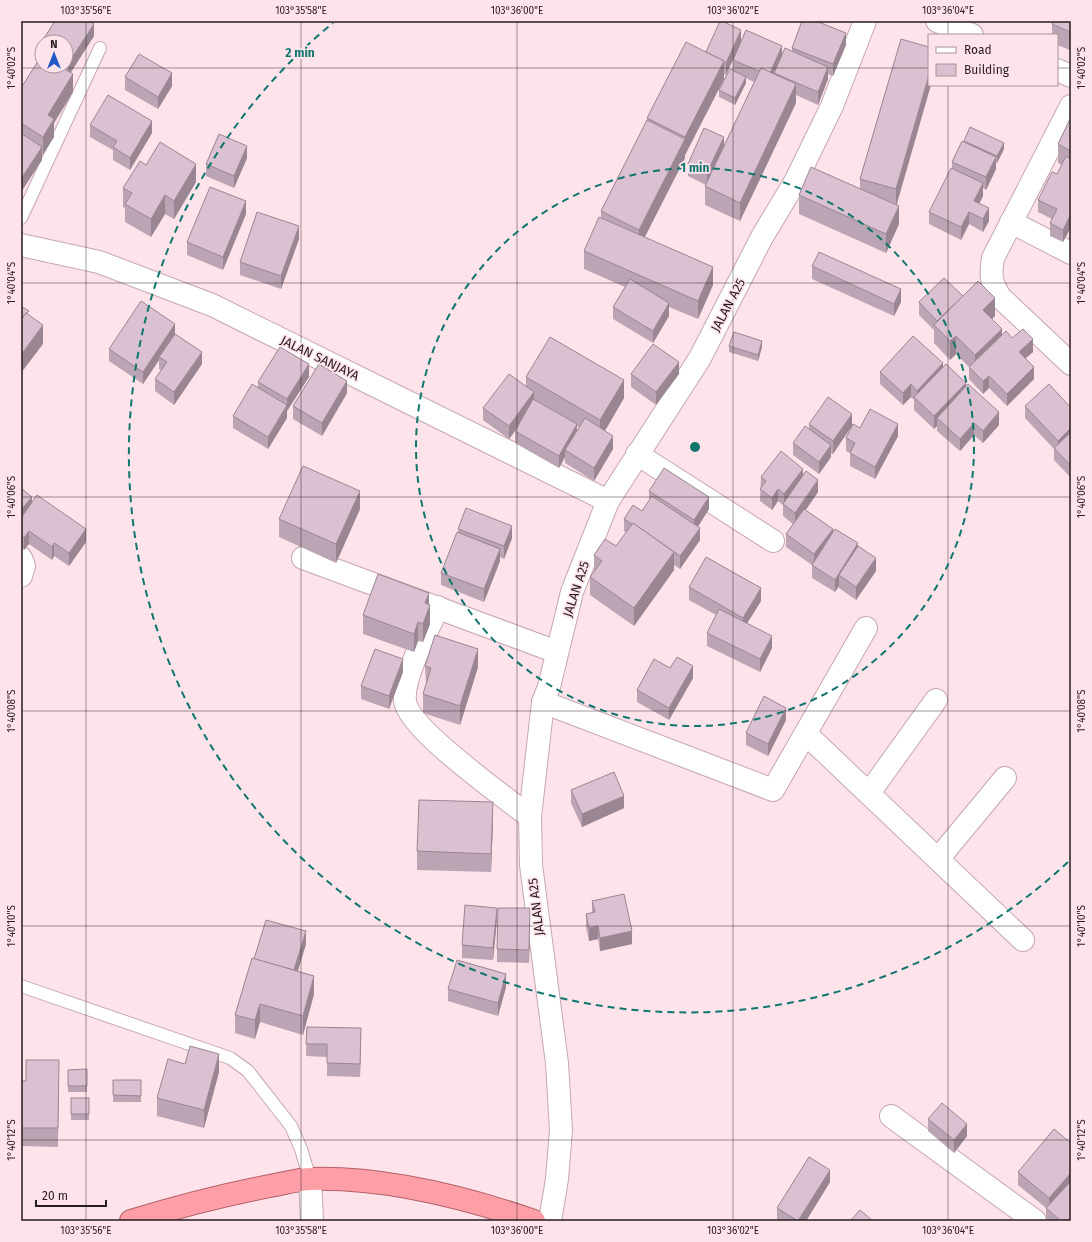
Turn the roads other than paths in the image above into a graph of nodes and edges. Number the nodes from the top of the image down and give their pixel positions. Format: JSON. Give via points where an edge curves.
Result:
{"nodes":[{"id":1,"x":865,"y":21,"type":"edge"},
{"id":2,"x":937,"y":21,"type":"edge"},
{"id":3,"x":970,"y":34,"type":"edge"},
{"id":4,"x":100,"y":48,"type":"dead end"},
{"id":5,"x":1058,"y":70,"type":"edge"},
{"id":6,"x":1071,"y":76,"type":"edge"},
{"id":7,"x":1071,"y":106,"type":"edge"},
{"id":8,"x":21,"y":218,"type":"edge"},
{"id":9,"x":1010,"y":222,"type":"junction"},
{"id":10,"x":21,"y":245,"type":"edge"},
{"id":11,"x":1071,"y":253,"type":"edge"},
{"id":12,"x":1071,"y":364,"type":"edge"},
{"id":13,"x":638,"y":454,"type":"junction"},
{"id":14,"x":608,"y":501,"type":"junction"},
{"id":15,"x":773,"y":542,"type":"dead end"},
{"id":16,"x":21,"y":558,"type":"edge"},
{"id":17,"x":303,"y":558,"type":"dead end"},
{"id":18,"x":21,"y":576,"type":"edge"},
{"id":19,"x":438,"y":608,"type":"junction"},
{"id":20,"x":866,"y":628,"type":"dead end"},
{"id":21,"x":558,"y":652,"type":"junction"},
{"id":22,"x":936,"y":700,"type":"dead end"},
{"id":23,"x":543,"y":702,"type":"junction"},
{"id":24,"x":806,"y":734,"type":"junction"},
{"id":25,"x":1005,"y":778,"type":"dead end"},
{"id":26,"x":869,"y":793,"type":"junction"},
{"id":27,"x":530,"y":817,"type":"junction"},
{"id":28,"x":938,"y":859,"type":"junction"},
{"id":29,"x":1023,"y":940,"type":"dead end"},
{"id":30,"x":21,"y":986,"type":"edge"},
{"id":31,"x":891,"y":1116,"type":"dead end"},
{"id":32,"x":310,"y":1179,"type":"junction"},
{"id":33,"x":131,"y":1221,"type":"edge"},
{"id":34,"x":312,"y":1221,"type":"edge"},
{"id":35,"x":534,"y":1221,"type":"edge"},
{"id":36,"x":550,"y":1221,"type":"edge"},
{"id":37,"x":1035,"y":1221,"type":"edge"}],
"edges":[{"from":1,"to":13,"type":"street","name":"JALAN A25","via":[[832,106],[795,182],[762,237],[700,358]]},
{"from":2,"to":3,"type":"street"},
{"from":4,"to":8,"type":"lane"},
{"from":5,"to":6,"type":"street"},
{"from":7,"to":9,"type":"street"},
{"from":9,"to":11,"type":"street"},
{"from":9,"to":12,"type":"street","via":[[993,258],[992,283],[1000,297]]},
{"from":10,"to":14,"type":"street","name":"JALAN SANJAYA","via":[[99,262],[212,305]]},
{"from":13,"to":14,"type":"street","name":"JALAN A25"},
{"from":13,"to":15,"type":"street"},
{"from":14,"to":21,"type":"street","name":"JALAN A25","via":[[572,592]]},
{"from":16,"to":18,"type":"street","via":[[24,566]]},
{"from":17,"to":19,"type":"street"},
{"from":19,"to":21,"type":"street"},
{"from":19,"to":27,"type":"street","via":[[406,682],[404,701],[408,714],[456,760]]},
{"from":20,"to":24,"type":"street"},
{"from":21,"to":23,"type":"street","name":"JALAN A25"},
{"from":22,"to":26,"type":"street"},
{"from":23,"to":24,"type":"street","via":[[773,790]]},
{"from":23,"to":27,"type":"street","name":"JALAN A25"},
{"from":24,"to":26,"type":"street"},
{"from":25,"to":28,"type":"street"},
{"from":26,"to":28,"type":"street"},
{"from":27,"to":36,"type":"street","name":"JALAN A25","via":[[534,902],[557,1064],[561,1130]]},
{"from":28,"to":29,"type":"street"},
{"from":30,"to":32,"type":"lane","via":[[230,1058],[248,1071],[291,1126]]},
{"from":31,"to":37,"type":"street"},
{"from":32,"to":33,"type":"highway","via":[[230,1194]]},
{"from":32,"to":34,"type":"street"},
{"from":32,"to":35,"type":"highway","via":[[347,1180],[420,1189],[486,1205]]}]}
